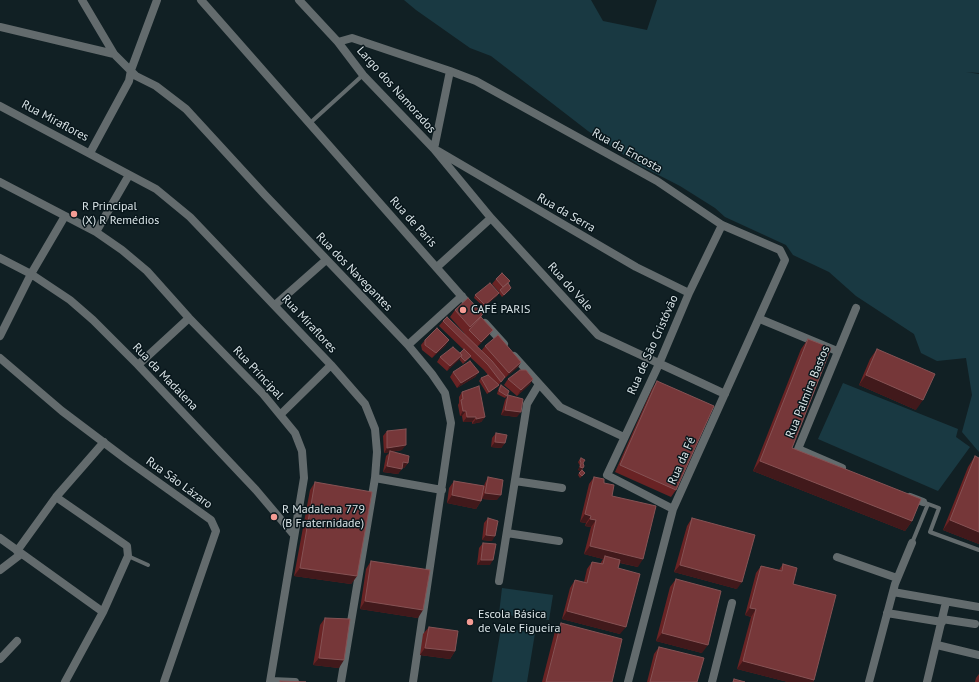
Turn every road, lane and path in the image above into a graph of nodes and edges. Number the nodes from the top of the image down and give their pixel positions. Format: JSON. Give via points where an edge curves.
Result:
{"nodes":[{"id":1,"x":82,"y":0,"type":"edge"},
{"id":2,"x":157,"y":0,"type":"edge"},
{"id":3,"x":201,"y":0,"type":"edge"},
{"id":4,"x":299,"y":0,"type":"edge"},
{"id":5,"x":0,"y":27,"type":"edge"},
{"id":6,"x":338,"y":42,"type":"junction"},
{"id":7,"x":114,"y":54,"type":"junction"},
{"id":8,"x":131,"y":70,"type":"junction"},
{"id":9,"x":450,"y":71,"type":"junction"},
{"id":10,"x":363,"y":75,"type":"junction"},
{"id":11,"x":0,"y":106,"type":"edge"},
{"id":12,"x":310,"y":123,"type":"junction"},
{"id":13,"x":434,"y":149,"type":"junction"},
{"id":14,"x":90,"y":153,"type":"junction"},
{"id":15,"x":129,"y":174,"type":"junction"},
{"id":16,"x":0,"y":182,"type":"edge"},
{"id":17,"x":65,"y":216,"type":"junction"},
{"id":18,"x":491,"y":218,"type":"junction"},
{"id":19,"x":722,"y":225,"type":"junction"},
{"id":20,"x":96,"y":232,"type":"junction"},
{"id":21,"x":0,"y":258,"type":"edge"},
{"id":22,"x":326,"y":260,"type":"junction"},
{"id":23,"x":785,"y":260,"type":"joint"},
{"id":24,"x":437,"y":267,"type":"junction"},
{"id":25,"x":31,"y":274,"type":"junction"},
{"id":26,"x":689,"y":293,"type":"junction"},
{"id":27,"x":462,"y":296,"type":"junction"},
{"id":28,"x":275,"y":305,"type":"junction"},
{"id":29,"x":856,"y":308,"type":"dead end"},
{"id":30,"x":189,"y":318,"type":"junction"},
{"id":31,"x":760,"y":319,"type":"junction"},
{"id":32,"x":0,"y":334,"type":"edge"},
{"id":33,"x":408,"y":345,"type":"junction"},
{"id":34,"x":837,"y":351,"type":"junction"},
{"id":35,"x":0,"y":358,"type":"edge"},
{"id":36,"x":659,"y":364,"type":"junction"},
{"id":37,"x":138,"y":365,"type":"junction"},
{"id":38,"x":331,"y":365,"type":"junction"},
{"id":39,"x":539,"y":384,"type":"junction"},
{"id":40,"x":725,"y":394,"type":"junction"},
{"id":41,"x":281,"y":414,"type":"junction"},
{"id":42,"x":624,"y":437,"type":"junction"},
{"id":43,"x":104,"y":442,"type":"junction"},
{"id":44,"x":853,"y":473,"type":"edge"},
{"id":45,"x":374,"y":478,"type":"junction"},
{"id":46,"x":515,"y":481,"type":"junction"},
{"id":47,"x":562,"y":488,"type":"dead end"},
{"id":48,"x":442,"y":490,"type":"junction"},
{"id":49,"x":902,"y":494,"type":"edge"},
{"id":50,"x":56,"y":497,"type":"junction"},
{"id":51,"x":925,"y":503,"type":"junction"},
{"id":52,"x":673,"y":509,"type":"junction"},
{"id":53,"x":507,"y":533,"type":"junction"},
{"id":54,"x":294,"y":535,"type":"junction"},
{"id":55,"x":0,"y":538,"type":"edge"},
{"id":56,"x":559,"y":541,"type":"dead end"},
{"id":57,"x":912,"y":543,"type":"joint"},
{"id":58,"x":979,"y":550,"type":"edge"},
{"id":59,"x":19,"y":552,"type":"junction"},
{"id":60,"x":128,"y":556,"type":"junction"},
{"id":61,"x":837,"y":556,"type":"dead end"},
{"id":62,"x":148,"y":565,"type":"dead end"},
{"id":63,"x":0,"y":570,"type":"edge"},
{"id":64,"x":897,"y":578,"type":"junction"},
{"id":65,"x":499,"y":581,"type":"dead end"},
{"id":66,"x":892,"y":592,"type":"junction"},
{"id":67,"x":946,"y":602,"type":"junction"},
{"id":68,"x":732,"y":603,"type":"dead end"},
{"id":69,"x":979,"y":607,"type":"edge"},
{"id":70,"x":103,"y":612,"type":"junction"},
{"id":71,"x":888,"y":613,"type":"junction"},
{"id":72,"x":942,"y":620,"type":"junction"},
{"id":73,"x":975,"y":624,"type":"dead end"},
{"id":74,"x":17,"y":641,"type":"dead end"},
{"id":75,"x":936,"y":645,"type":"junction"},
{"id":76,"x":979,"y":655,"type":"edge"},
{"id":77,"x":0,"y":659,"type":"edge"},
{"id":78,"x":65,"y":682,"type":"edge"},
{"id":79,"x":164,"y":682,"type":"edge"},
{"id":80,"x":270,"y":682,"type":"edge"},
{"id":81,"x":295,"y":682,"type":"edge"},
{"id":82,"x":341,"y":682,"type":"edge"},
{"id":83,"x":413,"y":682,"type":"edge"},
{"id":84,"x":628,"y":682,"type":"edge"},
{"id":85,"x":712,"y":682,"type":"edge"},
{"id":86,"x":869,"y":682,"type":"edge"},
{"id":87,"x":927,"y":682,"type":"edge"}],
"edges":[{"from":1,"to":7,"type":"street"},
{"from":2,"to":8,"type":"street"},
{"from":3,"to":12,"type":"street","name":"Rua de Paris"},
{"from":4,"to":6,"type":"street"},
{"from":5,"to":7,"type":"street","name":"Rua dos Navegantes"},
{"from":6,"to":9,"type":"street","name":"Largo dos Namorados","via":[[352,38]]},
{"from":6,"to":10,"type":"street","name":"Largo dos Namorados"},
{"from":7,"to":8,"type":"street","name":"Rua dos Navegantes"},
{"from":8,"to":14,"type":"street","via":[[129,81]]},
{"from":8,"to":22,"type":"street","name":"Rua dos Navegantes","via":[[136,76],[156,86],[186,109]]},
{"from":9,"to":13,"type":"street","name":"Largo dos Namorados"},
{"from":9,"to":19,"type":"street","name":"Rua da Encosta","via":[[476,82],[657,181]]},
{"from":10,"to":12,"type":"lane"},
{"from":10,"to":13,"type":"street","name":"Largo dos Namorados"},
{"from":11,"to":14,"type":"street","name":"Rua Miraflores"},
{"from":12,"to":24,"type":"street","name":"Rua de Paris"},
{"from":13,"to":18,"type":"street","name":"Rua do Vale"},
{"from":13,"to":26,"type":"street","name":"Rua da Serra","via":[[636,267]]},
{"from":14,"to":15,"type":"street","name":"Rua Miraflores"},
{"from":15,"to":20,"type":"street"},
{"from":15,"to":28,"type":"street","name":"Rua Miraflores","via":[[156,189],[190,217]]},
{"from":16,"to":17,"type":"street","name":"Rua Principal"},
{"from":17,"to":20,"type":"street","name":"Rua Principal"},
{"from":17,"to":25,"type":"street"},
{"from":18,"to":24,"type":"street"},
{"from":18,"to":36,"type":"street","name":"Rua do Vale","via":[[598,335]]},
{"from":19,"to":23,"type":"street","name":"Rua da Encosta","via":[[780,250]]},
{"from":19,"to":26,"type":"street","name":"Rua de São Cristóvão"},
{"from":20,"to":30,"type":"street","name":"Rua Principal","via":[[147,271]]},
{"from":21,"to":25,"type":"street","name":"Rua da Madalena"},
{"from":22,"to":28,"type":"street"},
{"from":22,"to":33,"type":"street","name":"Rua dos Navegantes"},
{"from":23,"to":31,"type":"street","name":"Rua da Fé"},
{"from":24,"to":27,"type":"street","name":"Rua de Paris"},
{"from":25,"to":32,"type":"street"},
{"from":25,"to":37,"type":"street","name":"Rua da Madalena","via":[[70,300]]},
{"from":26,"to":36,"type":"street","name":"Rua de São Cristóvão"},
{"from":27,"to":33,"type":"street"},
{"from":27,"to":39,"type":"street","name":"Rua de Paris"},
{"from":28,"to":38,"type":"street","name":"Rua Miraflores"},
{"from":29,"to":34,"type":"street","name":"Rua Palmira Bastos"},
{"from":30,"to":37,"type":"street"},
{"from":30,"to":41,"type":"street","name":"Rua Principal"},
{"from":31,"to":34,"type":"street"},
{"from":31,"to":40,"type":"street","name":"Rua da Fé"},
{"from":33,"to":48,"type":"street","name":"Rua dos Navegantes","via":[[445,393],[451,423]]},
{"from":34,"to":44,"type":"street","name":"Rua Palmira Bastos","via":[[798,449]]},
{"from":35,"to":43,"type":"street","name":"Rua São Lázaro","via":[[62,411]]},
{"from":36,"to":40,"type":"street","name":"Rua do Vale"},
{"from":36,"to":42,"type":"street","name":"Rua de São Cristóvão"},
{"from":37,"to":54,"type":"street","name":"Rua da Madalena","via":[[256,490]]},
{"from":38,"to":41,"type":"street"},
{"from":38,"to":45,"type":"street","name":"Rua Miraflores","via":[[364,404],[375,428],[377,452]]},
{"from":39,"to":42,"type":"street","name":"Rua de Paris","via":[[560,407]]},
{"from":39,"to":46,"type":"street","via":[[527,404]]},
{"from":40,"to":52,"type":"street","name":"Rua da Fé"},
{"from":41,"to":54,"type":"street","name":"Rua Principal","via":[[295,433],[302,450],[304,478]]},
{"from":42,"to":52,"type":"street","name":"Rua de São Cristóvão","via":[[606,475]]},
{"from":43,"to":50,"type":"street"},
{"from":43,"to":79,"type":"street","name":"Rua São Lázaro","via":[[210,520],[216,531]]},
{"from":45,"to":48,"type":"street"},
{"from":45,"to":82,"type":"street","name":"Rua Miraflores"},
{"from":46,"to":47,"type":"street"},
{"from":46,"to":53,"type":"street"},
{"from":48,"to":83,"type":"street","name":"Rua dos Navegantes"},
{"from":49,"to":51,"type":"street"},
{"from":50,"to":59,"type":"street"},
{"from":50,"to":60,"type":"street","via":[[127,546]]},
{"from":51,"to":57,"type":"lane"},
{"from":51,"to":58,"type":"lane","via":[[939,508],[930,532]]},
{"from":52,"to":84,"type":"street","name":"Rua da Fé"},
{"from":53,"to":56,"type":"street"},
{"from":53,"to":65,"type":"street"},
{"from":54,"to":80,"type":"street","name":"Rua Principal"},
{"from":55,"to":59,"type":"street"},
{"from":57,"to":64,"type":"street"},
{"from":59,"to":63,"type":"street"},
{"from":59,"to":70,"type":"street"},
{"from":60,"to":62,"type":"lane"},
{"from":60,"to":70,"type":"street"},
{"from":61,"to":64,"type":"street"},
{"from":64,"to":66,"type":"street"},
{"from":66,"to":67,"type":"street"},
{"from":66,"to":71,"type":"street"},
{"from":67,"to":69,"type":"street"},
{"from":67,"to":72,"type":"street"},
{"from":68,"to":85,"type":"street"},
{"from":70,"to":78,"type":"street"},
{"from":71,"to":72,"type":"street"},
{"from":71,"to":86,"type":"street"},
{"from":72,"to":73,"type":"street"},
{"from":72,"to":75,"type":"street"},
{"from":74,"to":77,"type":"street"},
{"from":75,"to":76,"type":"street"},
{"from":75,"to":87,"type":"street"},
{"from":80,"to":81,"type":"street"}]}
